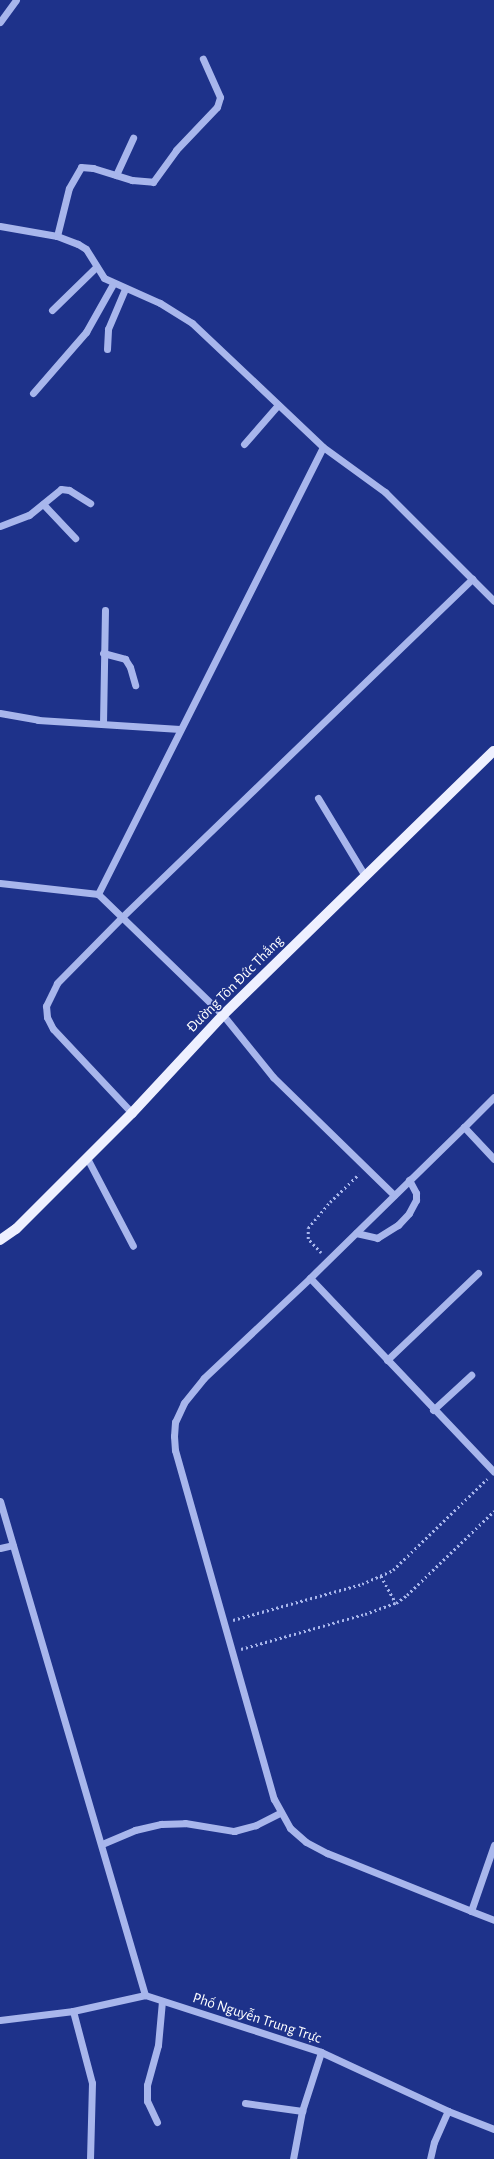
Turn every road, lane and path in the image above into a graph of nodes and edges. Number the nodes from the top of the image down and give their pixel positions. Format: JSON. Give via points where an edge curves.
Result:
{"nodes":[{"id":1,"x":16,"y":0,"type":"edge"},
{"id":2,"x":0,"y":22,"type":"edge"},
{"id":3,"x":203,"y":59,"type":"dead end"},
{"id":4,"x":133,"y":138,"type":"dead end"},
{"id":5,"x":116,"y":175,"type":"junction"},
{"id":6,"x":0,"y":226,"type":"edge"},
{"id":7,"x":57,"y":236,"type":"junction"},
{"id":8,"x":96,"y":267,"type":"junction"},
{"id":9,"x":113,"y":284,"type":"junction"},
{"id":10,"x":125,"y":289,"type":"junction"},
{"id":11,"x":52,"y":310,"type":"dead end"},
{"id":12,"x":107,"y":349,"type":"dead end"},
{"id":13,"x":33,"y":393,"type":"dead end"},
{"id":14,"x":278,"y":405,"type":"junction"},
{"id":15,"x":244,"y":444,"type":"dead end"},
{"id":16,"x":323,"y":447,"type":"junction"},
{"id":17,"x":90,"y":503,"type":"dead end"},
{"id":18,"x":43,"y":504,"type":"junction"},
{"id":19,"x":0,"y":526,"type":"edge"},
{"id":20,"x":75,"y":538,"type":"dead end"},
{"id":21,"x":472,"y":579,"type":"junction"},
{"id":22,"x":494,"y":601,"type":"edge"},
{"id":23,"x":105,"y":610,"type":"dead end"},
{"id":24,"x":103,"y":653,"type":"junction"},
{"id":25,"x":135,"y":685,"type":"dead end"},
{"id":26,"x":0,"y":713,"type":"edge"},
{"id":27,"x":103,"y":724,"type":"junction"},
{"id":28,"x":180,"y":729,"type":"junction"},
{"id":29,"x":494,"y":751,"type":"edge"},
{"id":30,"x":318,"y":798,"type":"dead end"},
{"id":31,"x":365,"y":876,"type":"junction"},
{"id":32,"x":0,"y":883,"type":"edge"},
{"id":33,"x":98,"y":894,"type":"junction"},
{"id":34,"x":122,"y":917,"type":"junction"},
{"id":35,"x":223,"y":1015,"type":"junction"},
{"id":36,"x":494,"y":1097,"type":"edge"},
{"id":37,"x":132,"y":1113,"type":"junction"},
{"id":38,"x":464,"y":1127,"type":"junction"},
{"id":39,"x":87,"y":1158,"type":"junction"},
{"id":40,"x":494,"y":1160,"type":"edge"},
{"id":41,"x":367,"y":1167,"type":"junction"},
{"id":42,"x":410,"y":1180,"type":"junction"},
{"id":43,"x":394,"y":1195,"type":"junction"},
{"id":44,"x":356,"y":1233,"type":"junction"},
{"id":45,"x":0,"y":1240,"type":"edge"},
{"id":46,"x":133,"y":1246,"type":"dead end"},
{"id":47,"x":329,"y":1260,"type":"junction"},
{"id":48,"x":478,"y":1273,"type":"dead end"},
{"id":49,"x":310,"y":1278,"type":"junction"},
{"id":50,"x":387,"y":1360,"type":"junction"},
{"id":51,"x":470,"y":1375,"type":"dead end"},
{"id":52,"x":433,"y":1410,"type":"junction"},
{"id":53,"x":494,"y":1472,"type":"edge"},
{"id":54,"x":0,"y":1501,"type":"edge"},
{"id":55,"x":494,"y":1511,"type":"edge"},
{"id":56,"x":13,"y":1545,"type":"junction"},
{"id":57,"x":0,"y":1548,"type":"edge"},
{"id":58,"x":381,"y":1576,"type":"junction"},
{"id":59,"x":396,"y":1603,"type":"junction"},
{"id":60,"x":225,"y":1622,"type":"junction"},
{"id":61,"x":233,"y":1651,"type":"junction"},
{"id":62,"x":280,"y":1812,"type":"junction"},
{"id":63,"x":102,"y":1844,"type":"junction"},
{"id":64,"x":494,"y":1844,"type":"edge"},
{"id":65,"x":471,"y":1911,"type":"junction"},
{"id":66,"x":494,"y":1920,"type":"edge"},
{"id":67,"x":145,"y":1995,"type":"junction"},
{"id":68,"x":162,"y":2001,"type":"junction"},
{"id":69,"x":73,"y":2012,"type":"junction"},
{"id":70,"x":0,"y":2020,"type":"edge"},
{"id":71,"x":321,"y":2052,"type":"junction"},
{"id":72,"x":245,"y":2103,"type":"dead end"},
{"id":73,"x":302,"y":2111,"type":"junction"},
{"id":74,"x":448,"y":2111,"type":"junction"},
{"id":75,"x":157,"y":2122,"type":"dead end"},
{"id":76,"x":494,"y":2129,"type":"edge"},
{"id":77,"x":90,"y":2159,"type":"edge"},
{"id":78,"x":293,"y":2159,"type":"edge"},
{"id":79,"x":430,"y":2159,"type":"edge"}],
"edges":[{"from":1,"to":2,"type":"street"},
{"from":3,"to":5,"type":"street","via":[[220,96],[217,107],[176,150],[153,182]]},
{"from":4,"to":5,"type":"street"},
{"from":5,"to":7,"type":"street","via":[[84,166],[79,169],[69,188]]},
{"from":6,"to":7,"type":"street"},
{"from":7,"to":8,"type":"street","via":[[86,249]]},
{"from":8,"to":9,"type":"street","via":[[104,278]]},
{"from":8,"to":11,"type":"street"},
{"from":9,"to":10,"type":"street"},
{"from":9,"to":13,"type":"street","via":[[86,332]]},
{"from":10,"to":12,"type":"street","via":[[108,329]]},
{"from":10,"to":14,"type":"street","via":[[160,303],[192,323]]},
{"from":14,"to":15,"type":"street"},
{"from":14,"to":16,"type":"street"},
{"from":16,"to":21,"type":"street","via":[[385,492]]},
{"from":16,"to":28,"type":"street"},
{"from":17,"to":18,"type":"street","via":[[69,490],[61,489]]},
{"from":18,"to":19,"type":"street","via":[[29,515]]},
{"from":18,"to":20,"type":"street"},
{"from":21,"to":22,"type":"street"},
{"from":21,"to":34,"type":"street"},
{"from":23,"to":24,"type":"street"},
{"from":24,"to":25,"type":"street","via":[[125,659]]},
{"from":24,"to":27,"type":"street"},
{"from":26,"to":27,"type":"street","via":[[38,720]]},
{"from":27,"to":28,"type":"street"},
{"from":28,"to":33,"type":"street"},
{"from":29,"to":31,"type":"main road","name":"Đường Tôn Đức Thắng"},
{"from":30,"to":31,"type":"street"},
{"from":31,"to":35,"type":"main road","name":"Đường Tôn Đức Thắng"},
{"from":32,"to":33,"type":"street"},
{"from":33,"to":34,"type":"street"},
{"from":34,"to":35,"type":"street"},
{"from":34,"to":37,"type":"street","via":[[57,983],[46,1006],[52,1029]]},
{"from":35,"to":37,"type":"main road","name":"Đường Tôn Đức Thắng"},
{"from":35,"to":41,"type":"street","via":[[273,1077]]},
{"from":36,"to":38,"type":"street"},
{"from":37,"to":39,"type":"main road","name":"Đường Tôn Đức Thắng"},
{"from":38,"to":40,"type":"street"},
{"from":38,"to":42,"type":"street"},
{"from":39,"to":45,"type":"main road","name":"Đường Tôn Đức Thắng","via":[[16,1229]]},
{"from":39,"to":46,"type":"street"},
{"from":41,"to":43,"type":"street"},
{"from":41,"to":47,"type":"path","via":[[330,1202],[308,1228],[308,1239]]},
{"from":42,"to":43,"type":"street"},
{"from":42,"to":44,"type":"street","via":[[416,1193],[416,1200],[398,1225],[377,1238]]},
{"from":43,"to":44,"type":"street"},
{"from":44,"to":47,"type":"street"},
{"from":47,"to":49,"type":"street"},
{"from":48,"to":50,"type":"street"},
{"from":49,"to":50,"type":"street"},
{"from":49,"to":60,"type":"street","via":[[204,1378],[184,1402],[175,1422],[175,1450]]},
{"from":50,"to":52,"type":"street"},
{"from":51,"to":52,"type":"street"},
{"from":52,"to":53,"type":"street"},
{"from":53,"to":58,"type":"path","via":[[393,1570]]},
{"from":54,"to":56,"type":"street"},
{"from":55,"to":59,"type":"path"},
{"from":56,"to":57,"type":"street"},
{"from":56,"to":63,"type":"street"},
{"from":58,"to":59,"type":"path"},
{"from":58,"to":60,"type":"path","via":[[362,1584]]},
{"from":59,"to":61,"type":"path"},
{"from":60,"to":61,"type":"street"},
{"from":61,"to":62,"type":"street","via":[[274,1799]]},
{"from":62,"to":63,"type":"street","via":[[256,1825],[234,1831],[185,1823],[161,1824],[135,1830]]},
{"from":62,"to":65,"type":"street","via":[[290,1828],[306,1842]]},
{"from":63,"to":67,"type":"street"},
{"from":64,"to":65,"type":"street"},
{"from":65,"to":66,"type":"street"},
{"from":67,"to":68,"type":"street","name":"Phố Nguyễn Trung Trực"},
{"from":67,"to":69,"type":"street"},
{"from":68,"to":71,"type":"street","name":"Phố Nguyễn Trung Trực"},
{"from":68,"to":75,"type":"street","via":[[158,2045],[147,2085],[147,2101]]},
{"from":69,"to":70,"type":"street"},
{"from":69,"to":77,"type":"street","via":[[92,2083]]},
{"from":71,"to":73,"type":"street"},
{"from":71,"to":74,"type":"street","name":"Phố Nguyễn Trung Trực"},
{"from":72,"to":73,"type":"street"},
{"from":73,"to":78,"type":"street"},
{"from":74,"to":76,"type":"street","name":"Phố Nguyễn Trung Trực"},
{"from":74,"to":79,"type":"street","via":[[434,2142]]}]}
